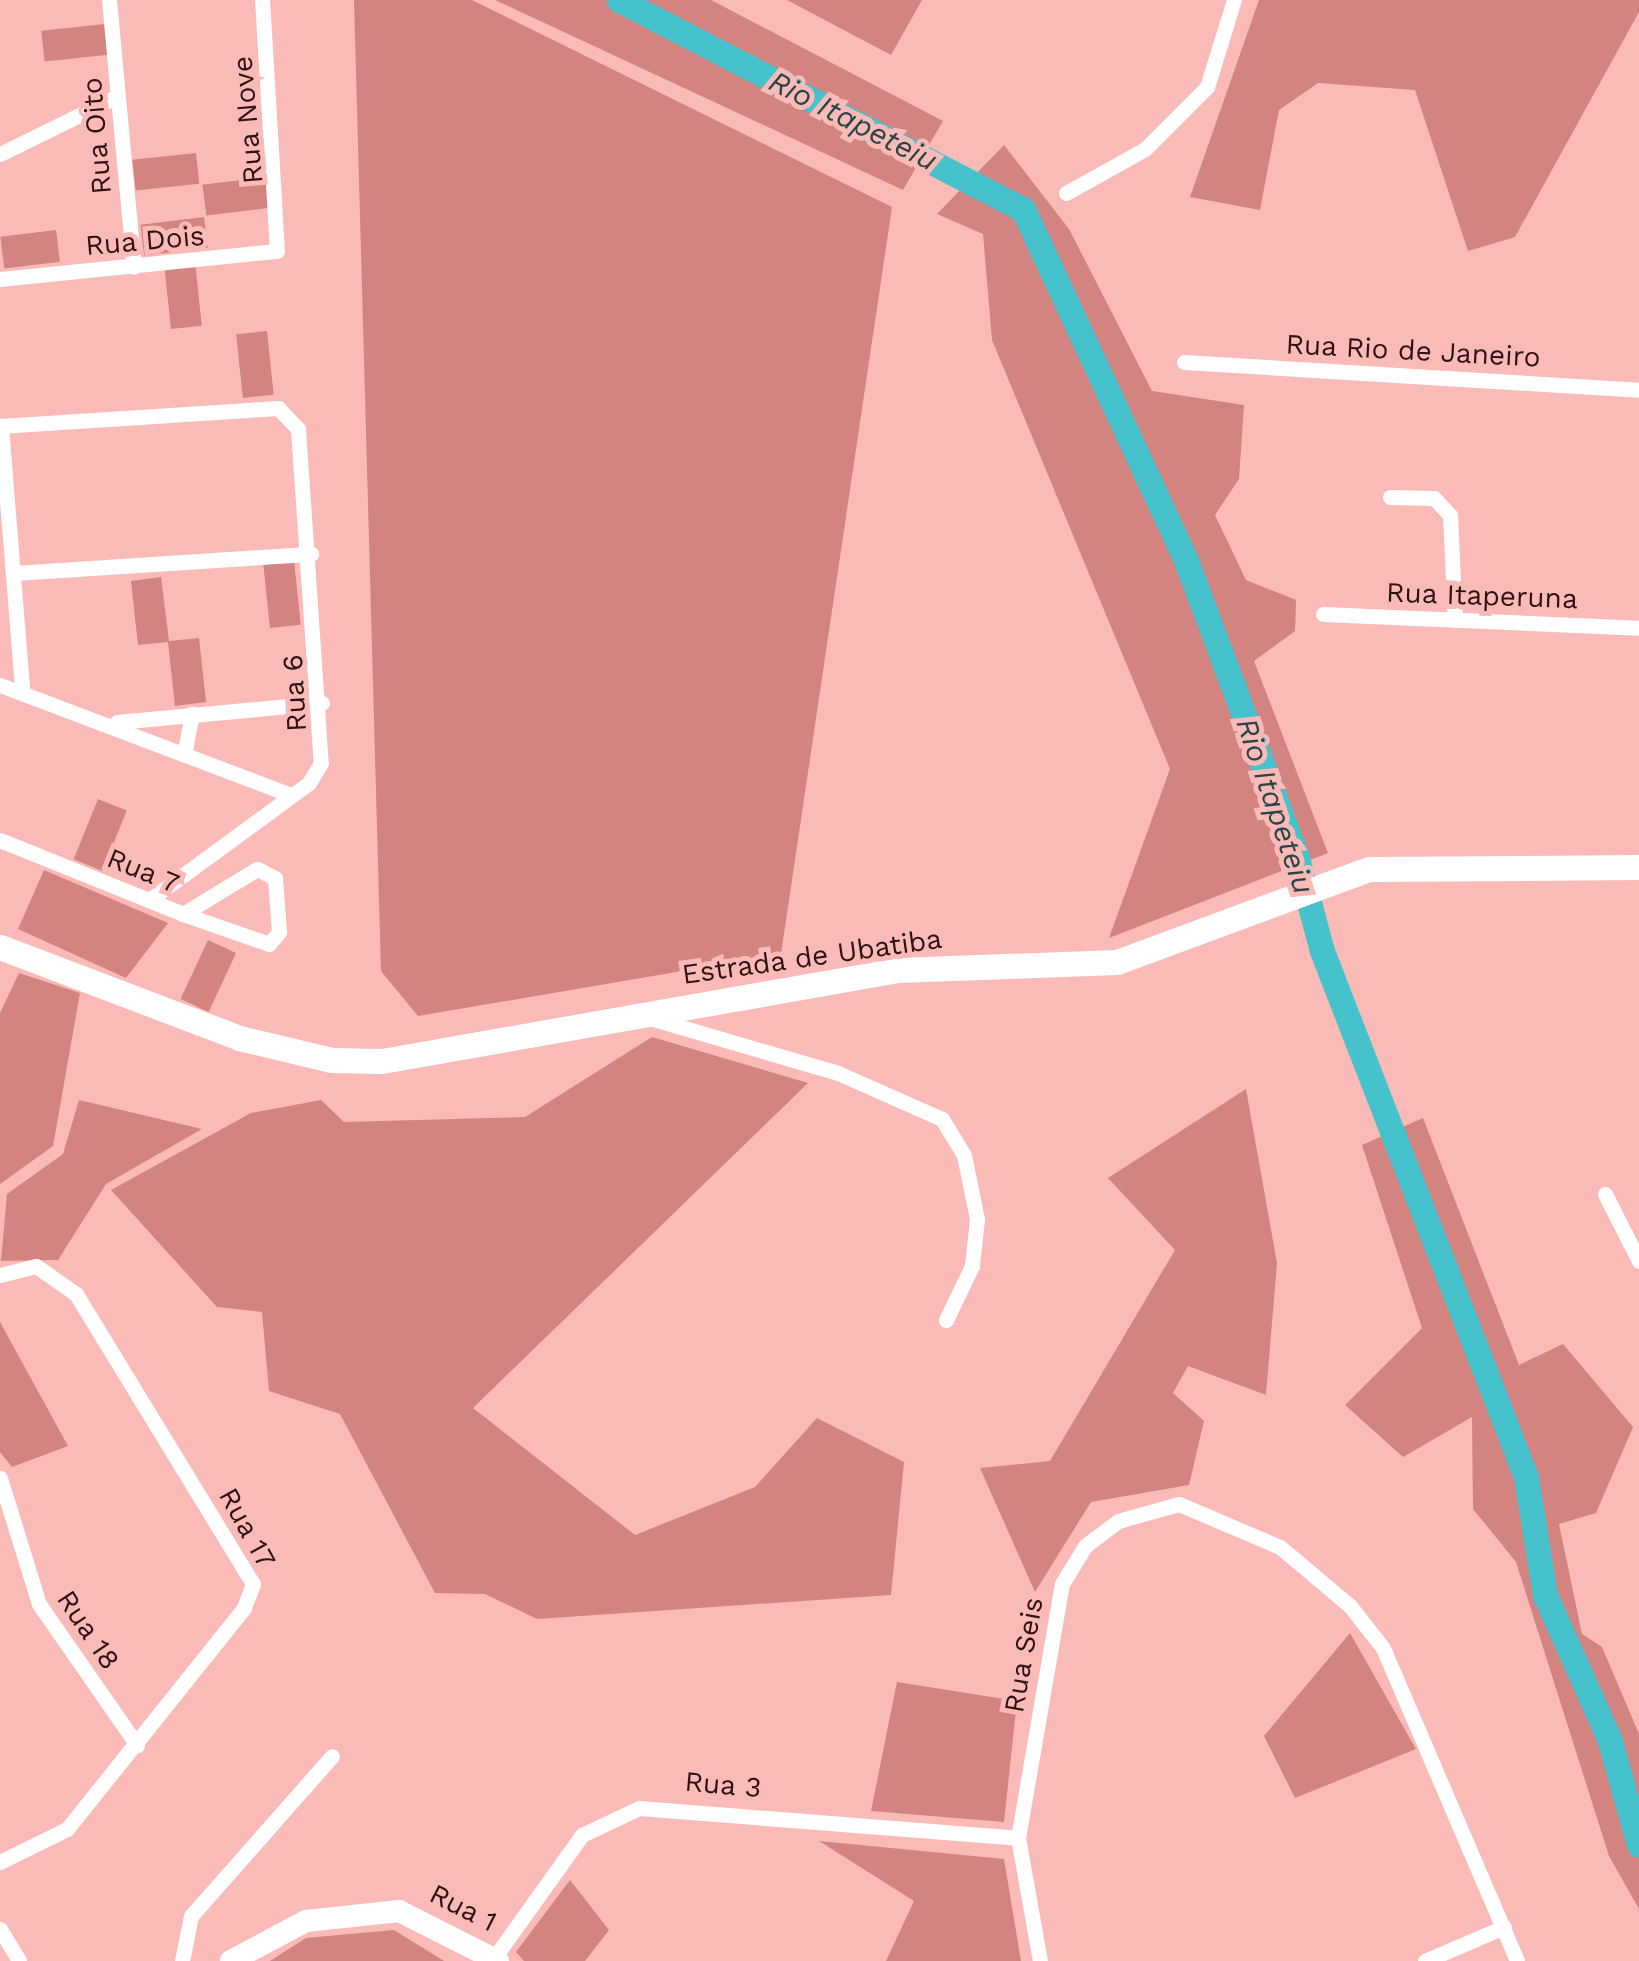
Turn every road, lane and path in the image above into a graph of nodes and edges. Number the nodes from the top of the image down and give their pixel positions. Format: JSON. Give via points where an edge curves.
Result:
{"nodes":[{"id":1,"x":109,"y":0,"type":"edge"},
{"id":2,"x":262,"y":0,"type":"edge"},
{"id":3,"x":1234,"y":0,"type":"edge"},
{"id":4,"x":118,"y":96,"type":"junction"},
{"id":5,"x":0,"y":154,"type":"edge"},
{"id":6,"x":1066,"y":193,"type":"dead end"},
{"id":7,"x":283,"y":236,"type":"joint"},
{"id":8,"x":134,"y":267,"type":"junction"},
{"id":9,"x":0,"y":279,"type":"edge"},
{"id":10,"x":1184,"y":362,"type":"dead end"},
{"id":11,"x":1639,"y":390,"type":"edge"},
{"id":12,"x":0,"y":426,"type":"edge"},
{"id":13,"x":1390,"y":496,"type":"dead end"},
{"id":14,"x":311,"y":554,"type":"junction"},
{"id":15,"x":14,"y":573,"type":"junction"},
{"id":16,"x":1324,"y":614,"type":"dead end"},
{"id":17,"x":1455,"y":620,"type":"junction"},
{"id":18,"x":1639,"y":628,"type":"edge"},
{"id":19,"x":0,"y":685,"type":"edge"},
{"id":20,"x":22,"y":689,"type":"junction"},
{"id":21,"x":322,"y":703,"type":"junction"},
{"id":22,"x":192,"y":714,"type":"junction"},
{"id":23,"x":112,"y":722,"type":"junction"},
{"id":24,"x":185,"y":750,"type":"junction"},
{"id":25,"x":264,"y":784,"type":"junction"},
{"id":26,"x":291,"y":795,"type":"junction"},
{"id":27,"x":270,"y":811,"type":"junction"},
{"id":28,"x":0,"y":840,"type":"edge"},
{"id":29,"x":1639,"y":866,"type":"edge"},
{"id":30,"x":149,"y":900,"type":"junction"},
{"id":31,"x":183,"y":914,"type":"junction"},
{"id":32,"x":0,"y":947,"type":"edge"},
{"id":33,"x":636,"y":1015,"type":"junction"},
{"id":34,"x":1605,"y":1194,"type":"dead end"},
{"id":35,"x":1639,"y":1262,"type":"edge"},
{"id":36,"x":0,"y":1274,"type":"edge"},
{"id":37,"x":946,"y":1320,"type":"dead end"},
{"id":38,"x":0,"y":1478,"type":"edge"},
{"id":39,"x":137,"y":1745,"type":"junction"},
{"id":40,"x":332,"y":1756,"type":"dead end"},
{"id":41,"x":1018,"y":1838,"type":"junction"},
{"id":42,"x":0,"y":1862,"type":"edge"},
{"id":43,"x":1504,"y":1926,"type":"junction"},
{"id":44,"x":0,"y":1928,"type":"edge"},
{"id":45,"x":496,"y":1959,"type":"edge"},
{"id":46,"x":233,"y":1960,"type":"edge"},
{"id":47,"x":19,"y":1961,"type":"edge"},
{"id":48,"x":182,"y":1961,"type":"edge"},
{"id":49,"x":1040,"y":1961,"type":"edge"},
{"id":50,"x":1425,"y":1961,"type":"edge"},
{"id":51,"x":1517,"y":1961,"type":"edge"}],
"edges":[{"from":1,"to":4,"type":"street","name":"Rua Oito"},
{"from":2,"to":7,"type":"street","name":"Rua Nove"},
{"from":3,"to":6,"type":"street","via":[[1207,87],[1145,149]]},
{"from":4,"to":5,"type":"street"},
{"from":4,"to":8,"type":"street","name":"Rua Oito"},
{"from":7,"to":8,"type":"street","name":"Rua Dois","via":[[270,254]]},
{"from":8,"to":9,"type":"street","name":"Rua Dois"},
{"from":10,"to":11,"type":"street","name":"Rua Rio de Janeiro"},
{"from":12,"to":14,"type":"street","name":"Rua 6","via":[[278,408],[298,429]]},
{"from":12,"to":15,"type":"street"},
{"from":13,"to":17,"type":"street","via":[[1434,498],[1450,515]]},
{"from":14,"to":15,"type":"street"},
{"from":14,"to":21,"type":"street","name":"Rua 6"},
{"from":15,"to":20,"type":"street"},
{"from":16,"to":17,"type":"street","name":"Rua Itaperuna"},
{"from":17,"to":18,"type":"street","name":"Rua Itaperuna"},
{"from":19,"to":20,"type":"street"},
{"from":20,"to":23,"type":"street"},
{"from":21,"to":22,"type":"street"},
{"from":21,"to":26,"type":"street","name":"Rua 6","via":[[321,764]]},
{"from":22,"to":23,"type":"street"},
{"from":22,"to":24,"type":"street"},
{"from":23,"to":24,"type":"street"},
{"from":24,"to":25,"type":"street"},
{"from":25,"to":26,"type":"street"},
{"from":25,"to":27,"type":"street"},
{"from":26,"to":27,"type":"street","name":"Rua 6"},
{"from":27,"to":30,"type":"street","name":"Rua 6"},
{"from":28,"to":30,"type":"street","name":"Rua 7"},
{"from":29,"to":33,"type":"main road","name":"Estrada de Ubatiba","via":[[1398,866],[1329,881],[1106,964],[898,970]]},
{"from":30,"to":31,"type":"street","name":"Rua 7"},
{"from":31,"to":31,"type":"street","name":"Rua 7","via":[[269,944],[278,938],[277,886],[264,869]]},
{"from":32,"to":33,"type":"main road","name":"Estrada de Ubatiba","via":[[210,1029],[331,1060],[411,1057]]},
{"from":33,"to":37,"type":"street","via":[[838,1072],[942,1118],[964,1154],[977,1218],[972,1266]]},
{"from":34,"to":35,"type":"street"},
{"from":36,"to":39,"type":"street","name":"Rua 17","via":[[36,1266],[76,1294],[251,1576],[244,1608]]},
{"from":38,"to":39,"type":"street","name":"Rua 18","via":[[38,1604]]},
{"from":39,"to":42,"type":"street","name":"Rua 17","via":[[66,1828]]},
{"from":40,"to":48,"type":"street","via":[[191,1916]]},
{"from":41,"to":43,"type":"street","name":"Rua Seis","via":[[1062,1584],[1085,1546],[1118,1521],[1179,1504],[1280,1547],[1350,1606],[1383,1648]]},
{"from":41,"to":45,"type":"street","name":"Rua 3","via":[[639,1808],[582,1834]]},
{"from":41,"to":49,"type":"street","name":"Rua Seis"},
{"from":43,"to":50,"type":"street"},
{"from":43,"to":51,"type":"street","name":"Rua Seis"},
{"from":44,"to":47,"type":"street"},
{"from":45,"to":46,"type":"street","name":"Rua 1","via":[[440,1924],[384,1911],[306,1922]]}]}
